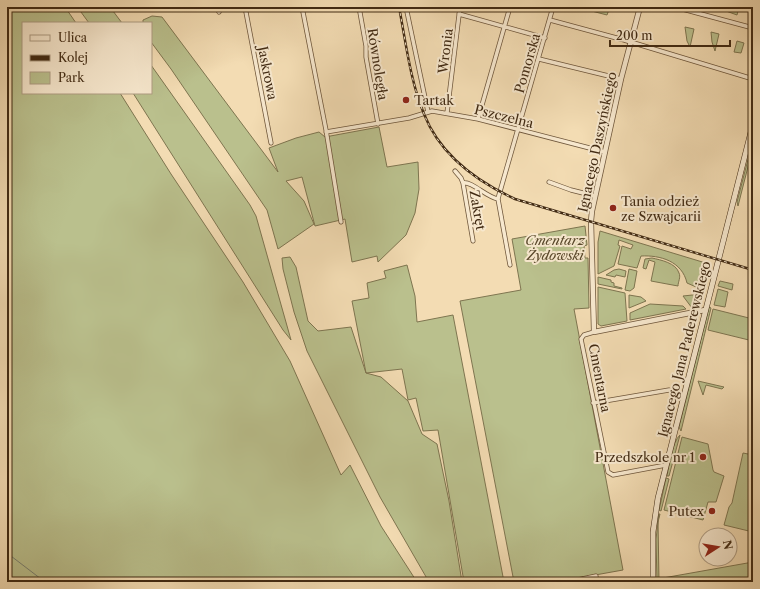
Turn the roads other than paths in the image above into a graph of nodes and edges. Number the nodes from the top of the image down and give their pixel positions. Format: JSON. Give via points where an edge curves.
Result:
{"nodes":[{"id":1,"x":216,"y":7,"type":"edge"},
{"id":2,"x":245,"y":7,"type":"edge"},
{"id":3,"x":302,"y":7,"type":"edge"},
{"id":4,"x":359,"y":7,"type":"edge"},
{"id":5,"x":406,"y":7,"type":"edge"},
{"id":6,"x":460,"y":7,"type":"edge"},
{"id":7,"x":510,"y":7,"type":"edge"},
{"id":8,"x":553,"y":7,"type":"edge"},
{"id":9,"x":640,"y":7,"type":"edge"},
{"id":10,"x":675,"y":7,"type":"edge"},
{"id":11,"x":219,"y":12,"type":"dead end"},
{"id":12,"x":459,"y":14,"type":"junction"},
{"id":13,"x":550,"y":20,"type":"junction"},
{"id":14,"x":504,"y":27,"type":"junction"},
{"id":15,"x":753,"y":28,"type":"edge"},
{"id":16,"x":545,"y":38,"type":"junction"},
{"id":17,"x":630,"y":42,"type":"junction"},
{"id":18,"x":539,"y":59,"type":"junction"},
{"id":19,"x":621,"y":79,"type":"junction"},
{"id":20,"x":753,"y":79,"type":"edge"},
{"id":21,"x":428,"y":112,"type":"junction"},
{"id":22,"x":448,"y":113,"type":"junction"},
{"id":23,"x":478,"y":119,"type":"junction"},
{"id":24,"x":378,"y":124,"type":"junction"},
{"id":25,"x":753,"y":124,"type":"edge"},
{"id":26,"x":518,"y":130,"type":"junction"},
{"id":27,"x":326,"y":132,"type":"junction"},
{"id":28,"x":271,"y":143,"type":"dead end"},
{"id":29,"x":605,"y":152,"type":"junction"},
{"id":30,"x":454,"y":171,"type":"dead end"},
{"id":31,"x":550,"y":182,"type":"dead end"},
{"id":32,"x":463,"y":183,"type":"junction"},
{"id":33,"x":595,"y":196,"type":"junction"},
{"id":34,"x":498,"y":199,"type":"junction"},
{"id":35,"x":341,"y":222,"type":"dead end"},
{"id":36,"x":473,"y":241,"type":"dead end"},
{"id":37,"x":510,"y":265,"type":"dead end"},
{"id":38,"x":706,"y":310,"type":"junction"},
{"id":39,"x":594,"y":332,"type":"junction"},
{"id":40,"x":669,"y":390,"type":"dead end"},
{"id":41,"x":593,"y":403,"type":"junction"},
{"id":42,"x":666,"y":465,"type":"junction"},
{"id":43,"x":568,"y":582,"type":"edge"},
{"id":44,"x":596,"y":582,"type":"edge"},
{"id":45,"x":653,"y":582,"type":"edge"}],
"edges":[{"from":1,"to":11,"type":"street"},
{"from":2,"to":28,"type":"street","name":"Jaskrowa"},
{"from":3,"to":27,"type":"street"},
{"from":4,"to":24,"type":"street","name":"Równoległa"},
{"from":5,"to":21,"type":"street"},
{"from":6,"to":12,"type":"street","name":"Wronia"},
{"from":7,"to":14,"type":"street"},
{"from":8,"to":13,"type":"street","name":"Pomorska"},
{"from":9,"to":17,"type":"street","name":"Ignacego Daszyńskiego"},
{"from":10,"to":15,"type":"street"},
{"from":12,"to":14,"type":"street"},
{"from":12,"to":22,"type":"street","name":"Wronia"},
{"from":13,"to":16,"type":"street","name":"Pomorska"},
{"from":13,"to":17,"type":"street"},
{"from":14,"to":16,"type":"street"},
{"from":14,"to":23,"type":"street"},
{"from":16,"to":18,"type":"street","name":"Pomorska"},
{"from":17,"to":19,"type":"street","name":"Ignacego Daszyńskiego"},
{"from":17,"to":20,"type":"street"},
{"from":18,"to":19,"type":"street"},
{"from":18,"to":26,"type":"street","name":"Pomorska"},
{"from":19,"to":29,"type":"street","name":"Ignacego Daszyńskiego"},
{"from":21,"to":22,"type":"street","name":"Pszczelna"},
{"from":21,"to":24,"type":"street","name":"Pszczelna"},
{"from":22,"to":23,"type":"street","name":"Pszczelna"},
{"from":23,"to":26,"type":"street","name":"Pszczelna"},
{"from":24,"to":27,"type":"street","name":"Pszczelna"},
{"from":25,"to":38,"type":"main road","name":"Ignacego Jana Paderewskiego"},
{"from":26,"to":29,"type":"street","name":"Pszczelna"},
{"from":26,"to":34,"type":"street","name":"Pomorska"},
{"from":27,"to":35,"type":"street"},
{"from":29,"to":33,"type":"street","name":"Ignacego Daszyńskiego"},
{"from":30,"to":32,"type":"street","name":"Zakręt"},
{"from":31,"to":33,"type":"street"},
{"from":32,"to":34,"type":"street","name":"Zakręt","via":[[469,183],[488,196]]},
{"from":32,"to":36,"type":"street","name":"Zakręt"},
{"from":33,"to":39,"type":"street","name":"Ignacego Daszyńskiego","via":[[591,221]]},
{"from":34,"to":37,"type":"street","name":"Pomorska"},
{"from":38,"to":39,"type":"street","name":"Cmentarna"},
{"from":38,"to":42,"type":"main road","name":"Ignacego Jana Paderewskiego"},
{"from":39,"to":41,"type":"street","name":"Cmentarna","via":[[584,335],[581,339]]},
{"from":40,"to":41,"type":"street"},
{"from":41,"to":42,"type":"street","name":"Cmentarna","via":[[610,474]]},
{"from":42,"to":45,"type":"main road","name":"Ignacego Jana Paderewskiego","via":[[653,528]]},
{"from":43,"to":44,"type":"street","via":[[596,576]]}]}
